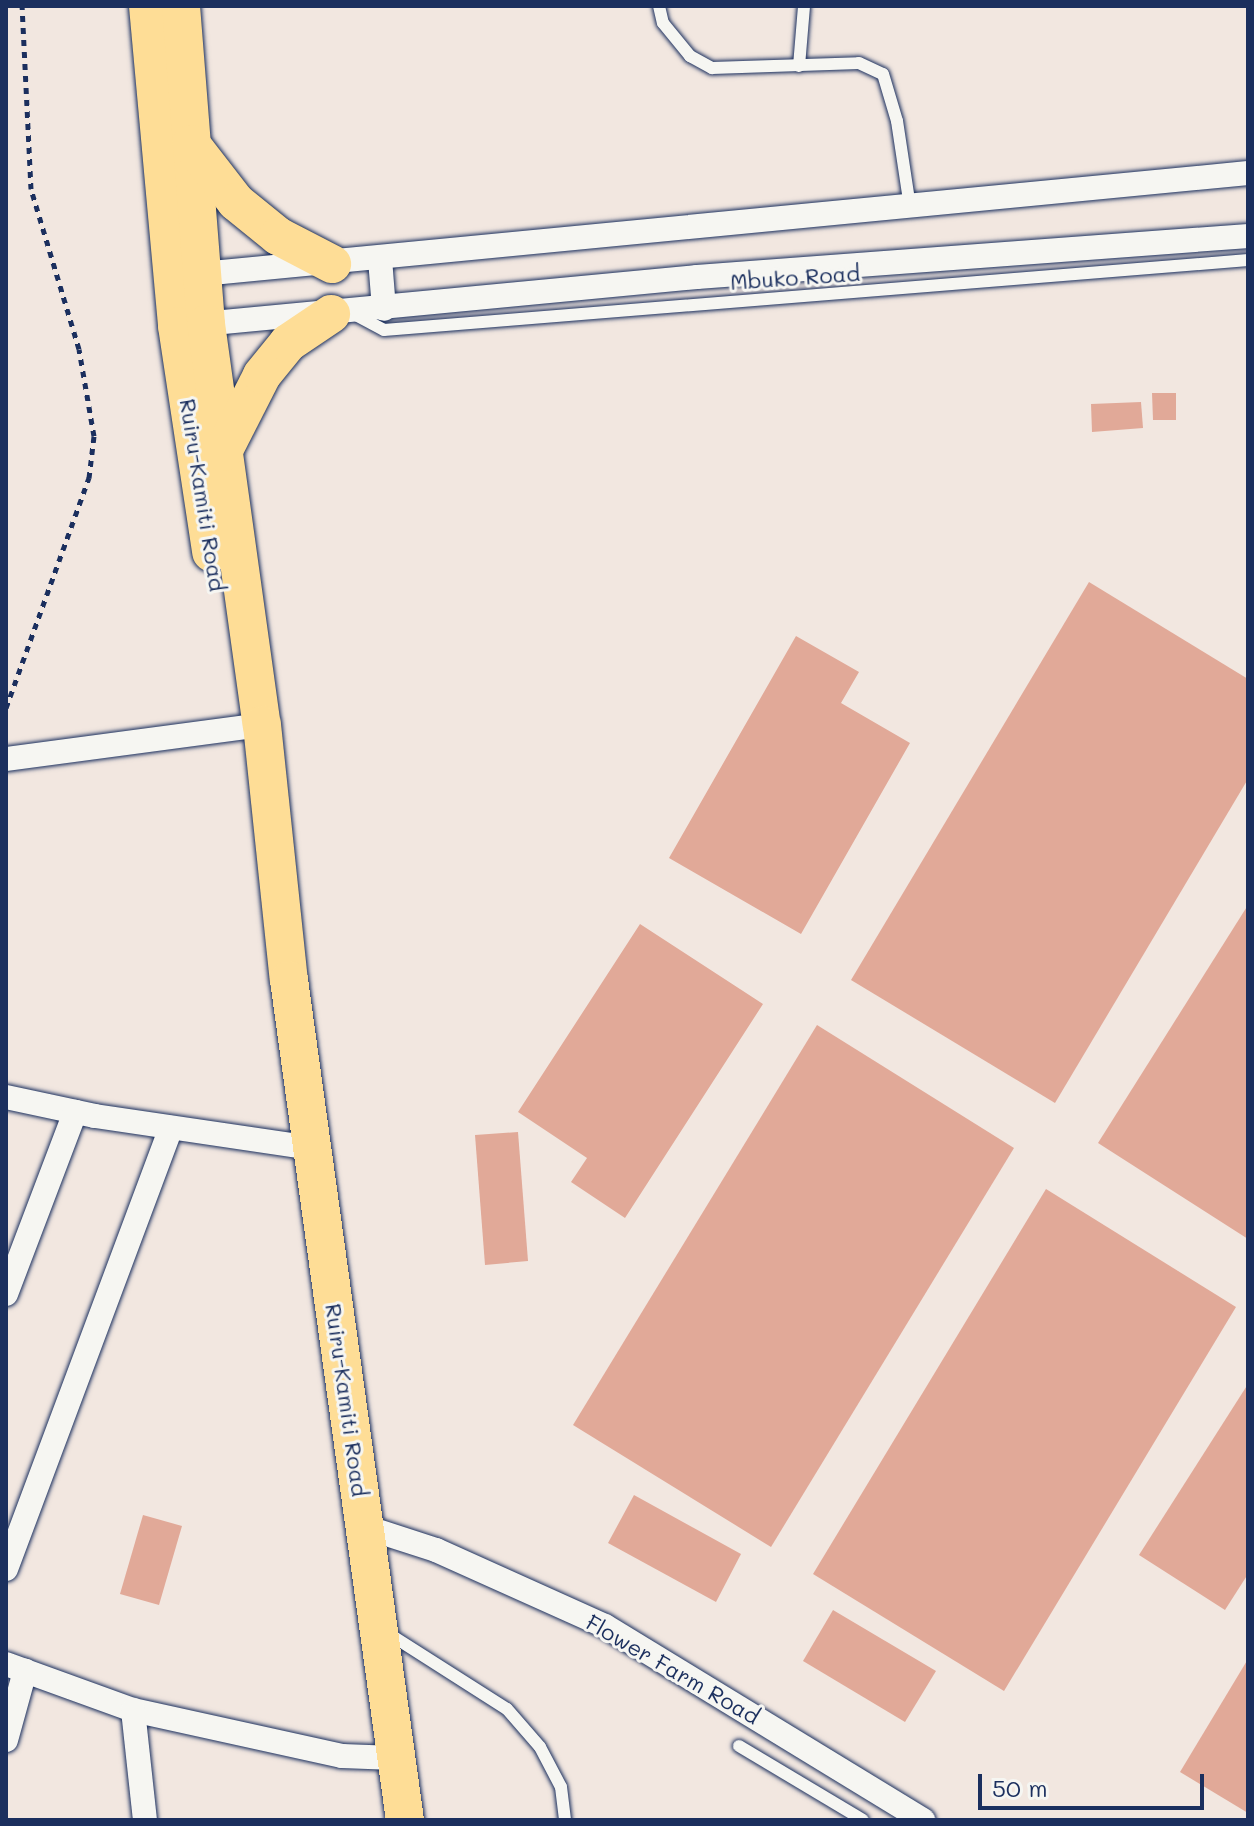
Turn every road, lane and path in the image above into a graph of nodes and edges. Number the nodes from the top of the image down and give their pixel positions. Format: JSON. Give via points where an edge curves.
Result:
{"nodes":[{"id":1,"x":22,"y":6,"type":"edge"},
{"id":2,"x":148,"y":6,"type":"edge"},
{"id":3,"x":181,"y":6,"type":"edge"},
{"id":4,"x":659,"y":6,"type":"edge"},
{"id":5,"x":804,"y":6,"type":"edge"},
{"id":6,"x":799,"y":66,"type":"junction"},
{"id":7,"x":191,"y":144,"type":"junction"},
{"id":8,"x":1248,"y":173,"type":"edge"},
{"id":9,"x":910,"y":207,"type":"junction"},
{"id":10,"x":1248,"y":236,"type":"edge"},
{"id":11,"x":380,"y":259,"type":"junction"},
{"id":12,"x":1248,"y":260,"type":"edge"},
{"id":13,"x":332,"y":264,"type":"junction"},
{"id":14,"x":187,"y":275,"type":"junction"},
{"id":15,"x":384,"y":309,"type":"junction"},
{"id":16,"x":340,"y":313,"type":"junction"},
{"id":17,"x":192,"y":325,"type":"junction"},
{"id":18,"x":223,"y":452,"type":"junction"},
{"id":19,"x":6,"y":708,"type":"edge"},
{"id":20,"x":252,"y":726,"type":"junction"},
{"id":21,"x":6,"y":759,"type":"edge"},
{"id":22,"x":6,"y":1097,"type":"edge"},
{"id":23,"x":75,"y":1112,"type":"junction"},
{"id":24,"x":171,"y":1128,"type":"junction"},
{"id":25,"x":313,"y":1148,"type":"junction"},
{"id":26,"x":6,"y":1294,"type":"edge"},
{"id":27,"x":365,"y":1527,"type":"junction"},
{"id":28,"x":6,"y":1569,"type":"edge"},
{"id":29,"x":380,"y":1628,"type":"junction"},
{"id":30,"x":15,"y":1667,"type":"edge"},
{"id":31,"x":133,"y":1710,"type":"junction"},
{"id":32,"x":6,"y":1740,"type":"edge"},
{"id":33,"x":739,"y":1746,"type":"dead end"},
{"id":34,"x":395,"y":1758,"type":"junction"},
{"id":35,"x":856,"y":1818,"type":"edge"},
{"id":36,"x":145,"y":1820,"type":"edge"},
{"id":37,"x":405,"y":1820,"type":"edge"},
{"id":38,"x":565,"y":1820,"type":"edge"},
{"id":39,"x":923,"y":1820,"type":"edge"}],
"edges":[{"from":1,"to":19,"type":"path","via":[[31,189],[79,349],[94,436],[89,478]]},
{"from":2,"to":14,"type":"main road","name":"Ruiru-Kamiti Road"},
{"from":3,"to":7,"type":"main road","name":"Ruiru-Kamiti Road"},
{"from":4,"to":6,"type":"lane","via":[[663,23],[690,56],[712,68]]},
{"from":5,"to":6,"type":"lane"},
{"from":6,"to":9,"type":"lane","via":[[859,63],[883,74],[897,121]]},
{"from":7,"to":13,"type":"main road","via":[[236,202],[278,236]]},
{"from":7,"to":14,"type":"main road","name":"Ruiru-Kamiti Road"},
{"from":8,"to":9,"type":"street"},
{"from":9,"to":11,"type":"street","via":[[662,227]]},
{"from":10,"to":15,"type":"street","via":[[697,277]]},
{"from":11,"to":13,"type":"street"},
{"from":11,"to":15,"type":"street"},
{"from":12,"to":16,"type":"lane","name":"Mbuko Road","via":[[384,330]]},
{"from":13,"to":14,"type":"street"},
{"from":14,"to":17,"type":"main road","name":"Ruiru-Kamiti Road"},
{"from":15,"to":16,"type":"street"},
{"from":16,"to":17,"type":"street"},
{"from":16,"to":18,"type":"main road","via":[[288,343],[262,375]]},
{"from":17,"to":18,"type":"main road","name":"Ruiru-Kamiti Road"},
{"from":17,"to":20,"type":"main road","name":"Ruiru-Kamiti Road"},
{"from":18,"to":20,"type":"main road","name":"Ruiru-Kamiti Road"},
{"from":20,"to":21,"type":"street"},
{"from":20,"to":25,"type":"main road","name":"Ruiru-Kamiti Road"},
{"from":22,"to":23,"type":"street"},
{"from":23,"to":24,"type":"street"},
{"from":23,"to":26,"type":"street"},
{"from":24,"to":25,"type":"street"},
{"from":24,"to":28,"type":"street"},
{"from":25,"to":27,"type":"main road","name":"Ruiru-Kamiti Road"},
{"from":27,"to":29,"type":"main road","name":"Ruiru-Kamiti Road"},
{"from":27,"to":39,"type":"street","name":"Flower Farm Road","via":[[436,1550],[605,1626]]},
{"from":29,"to":34,"type":"main road","name":"Ruiru-Kamiti Road"},
{"from":29,"to":38,"type":"lane","via":[[507,1709],[540,1747],[561,1787]]},
{"from":30,"to":31,"type":"street"},
{"from":30,"to":32,"type":"street"},
{"from":31,"to":34,"type":"street","via":[[342,1756]]},
{"from":31,"to":36,"type":"street"},
{"from":33,"to":35,"type":"lane"},
{"from":34,"to":37,"type":"main road","name":"Ruiru-Kamiti Road"}]}
